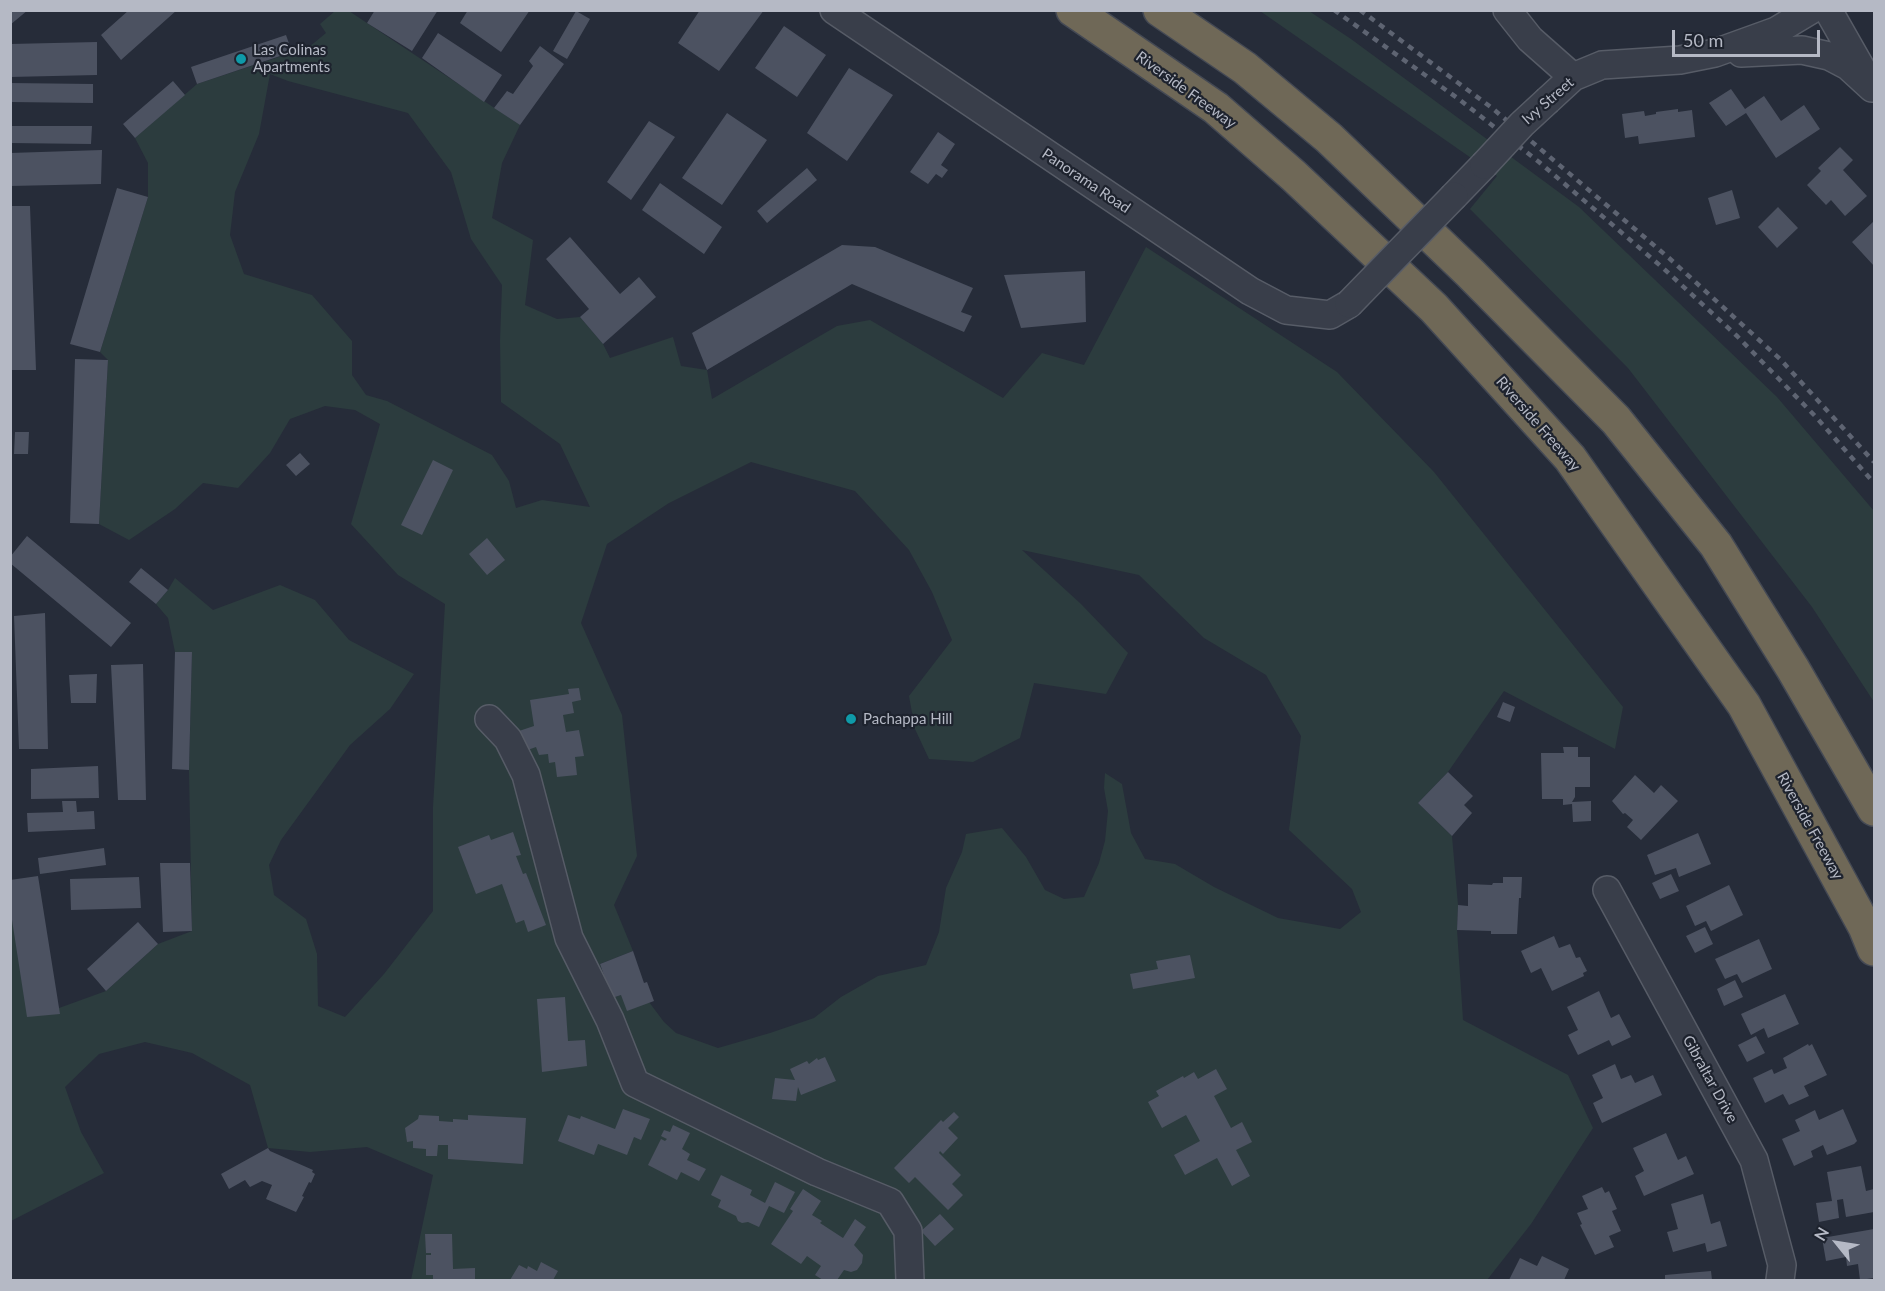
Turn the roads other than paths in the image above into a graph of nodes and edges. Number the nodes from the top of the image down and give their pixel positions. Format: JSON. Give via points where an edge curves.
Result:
{"nodes":[{"id":1,"x":834,"y":10,"type":"edge"},
{"id":2,"x":1073,"y":10,"type":"edge"},
{"id":3,"x":1160,"y":10,"type":"edge"},
{"id":4,"x":1507,"y":10,"type":"edge"},
{"id":5,"x":1811,"y":10,"type":"edge"},
{"id":6,"x":1828,"y":10,"type":"edge"},
{"id":7,"x":1716,"y":53,"type":"junction"},
{"id":8,"x":1573,"y":77,"type":"junction"},
{"id":9,"x":1873,"y":90,"type":"edge"},
{"id":10,"x":1349,"y":304,"type":"joint"},
{"id":11,"x":489,"y":719,"type":"dead end"},
{"id":12,"x":1875,"y":809,"type":"edge"},
{"id":13,"x":1607,"y":890,"type":"dead end"},
{"id":14,"x":1875,"y":949,"type":"edge"},
{"id":15,"x":910,"y":1281,"type":"edge"},
{"id":16,"x":1780,"y":1281,"type":"edge"}],
"edges":[{"from":1,"to":10,"type":"street","name":"Panorama Road","via":[[1250,291],[1286,310],[1330,315]]},
{"from":2,"to":14,"type":"highway","name":"Riverside Freeway","via":[[1216,108],[1294,176],[1434,308],[1570,458],[1744,705]]},
{"from":3,"to":12,"type":"highway","via":[[1245,68],[1329,138],[1616,420],[1716,545]]},
{"from":4,"to":8,"type":"street","via":[[1530,39]]},
{"from":5,"to":7,"type":"street","name":"Ivy Street","via":[[1776,32]]},
{"from":6,"to":9,"type":"street"},
{"from":7,"to":8,"type":"street","name":"Ivy Street","via":[[1680,60],[1602,65]]},
{"from":7,"to":9,"type":"street","via":[[1802,50],[1829,56],[1848,66]]},
{"from":8,"to":10,"type":"street","name":"Ivy Street","bridge":true,"via":[[1522,124]]},
{"from":11,"to":15,"type":"street","via":[[508,740],[526,775],[569,938],[610,1020],[635,1083],[817,1172],[890,1202],[908,1231]]},
{"from":13,"to":16,"type":"street","name":"Gibraltar Drive","via":[[1754,1160],[1782,1265]]}]}
